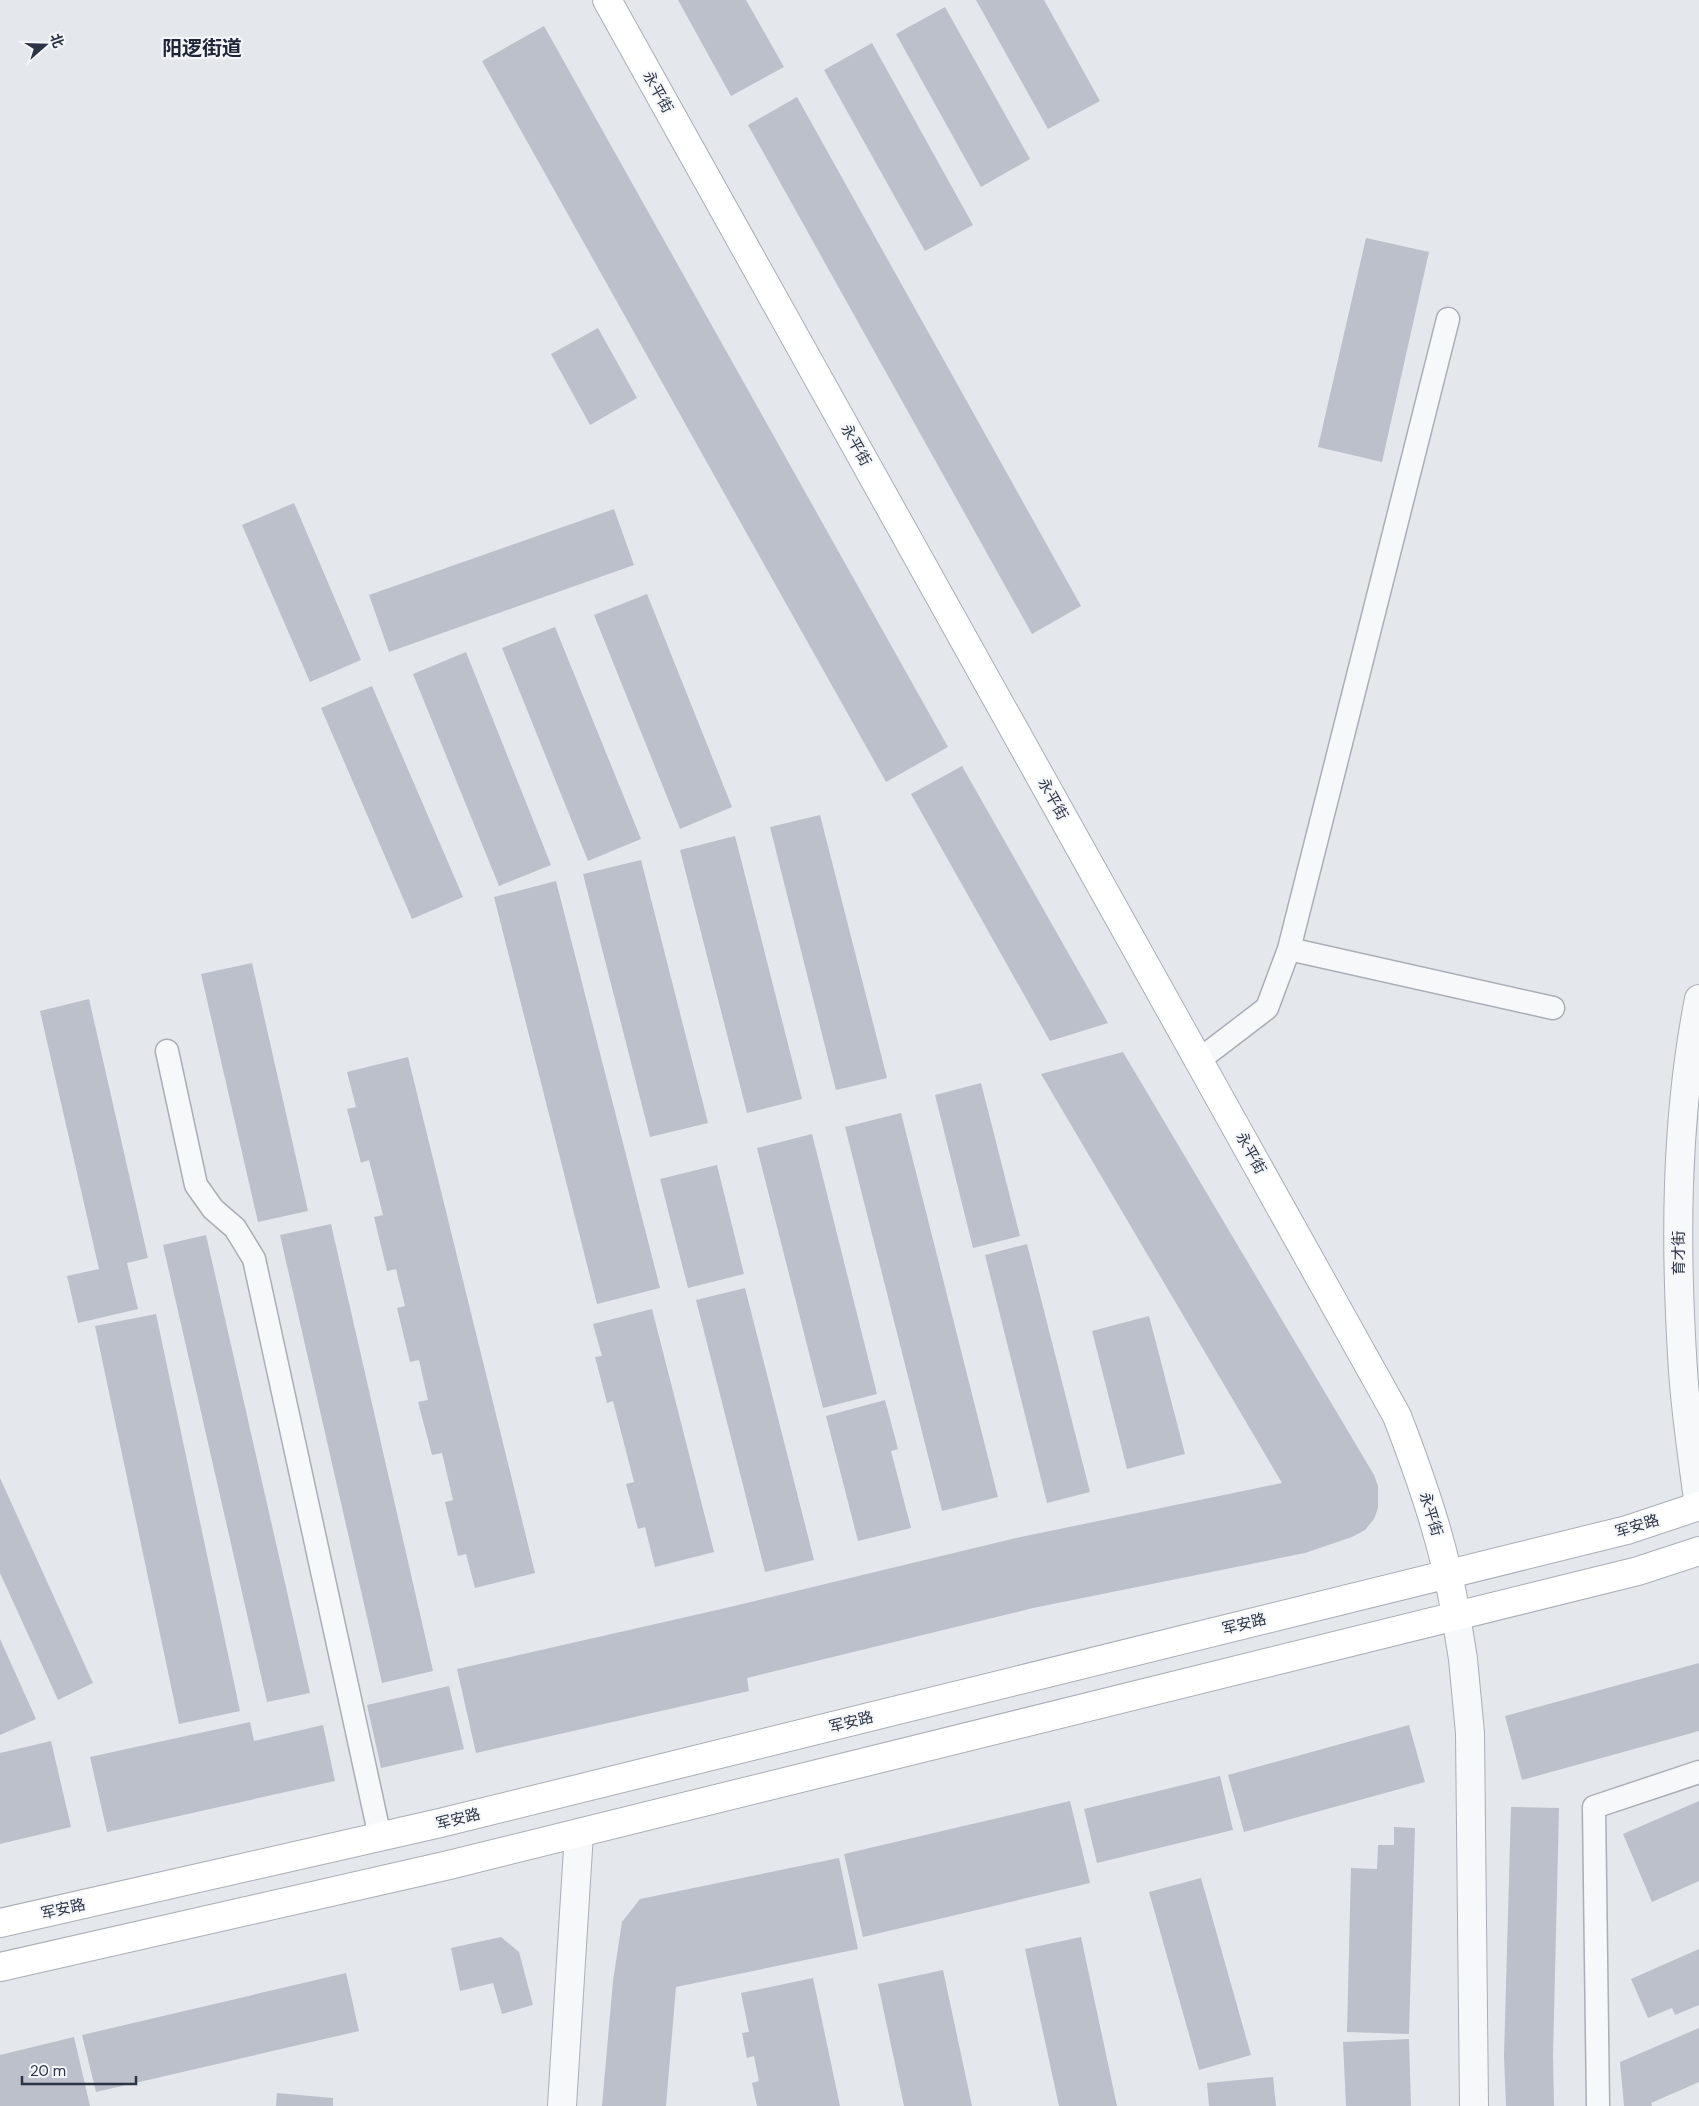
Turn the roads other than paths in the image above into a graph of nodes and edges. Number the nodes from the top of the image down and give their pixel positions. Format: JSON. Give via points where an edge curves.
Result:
{"nodes":[{"id":1,"x":607,"y":0,"type":"edge"},
{"id":2,"x":1448,"y":319,"type":"dead end"},
{"id":3,"x":1289,"y":949,"type":"junction"},
{"id":4,"x":1699,"y":999,"type":"edge"},
{"id":5,"x":1553,"y":1008,"type":"dead end"},
{"id":6,"x":167,"y":1051,"type":"dead end"},
{"id":7,"x":1199,"y":1060,"type":"junction"},
{"id":8,"x":1699,"y":1507,"type":"edge"},
{"id":9,"x":1699,"y":1551,"type":"edge"},
{"id":10,"x":1448,"y":1574,"type":"junction"},
{"id":11,"x":1456,"y":1616,"type":"junction"},
{"id":12,"x":1699,"y":1772,"type":"edge"},
{"id":13,"x":579,"y":1833,"type":"junction"},
{"id":14,"x":380,"y":1837,"type":"junction"},
{"id":15,"x":0,"y":1923,"type":"edge"},
{"id":16,"x":0,"y":1966,"type":"edge"},
{"id":17,"x":562,"y":2106,"type":"edge"},
{"id":18,"x":1474,"y":2106,"type":"edge"},
{"id":19,"x":1598,"y":2106,"type":"edge"}],
"edges":[{"from":1,"to":7,"type":"street","name":"永平街"},
{"from":2,"to":3,"type":"lane"},
{"from":3,"to":5,"type":"lane"},
{"from":3,"to":7,"type":"lane","via":[[1267,1008]]},
{"from":4,"to":8,"type":"street","name":"育才街","via":[[1682,1106],[1679,1168],[1683,1372]]},
{"from":6,"to":14,"type":"lane","via":[[196,1185],[213,1209],[235,1228],[254,1259]]},
{"from":7,"to":10,"type":"street","name":"永平街","via":[[1397,1416],[1419,1472]]},
{"from":8,"to":10,"type":"street","name":"军安路","via":[[1626,1530]]},
{"from":9,"to":11,"type":"street","via":[[1638,1571]]},
{"from":10,"to":11,"type":"street","name":"永平街"},
{"from":10,"to":14,"type":"street","name":"军安路"},
{"from":11,"to":13,"type":"street"},
{"from":11,"to":18,"type":"street","via":[[1470,1733]]},
{"from":12,"to":19,"type":"lane","via":[[1594,1807]]},
{"from":13,"to":16,"type":"street"},
{"from":13,"to":17,"type":"street"},
{"from":14,"to":15,"type":"street","name":"军安路"}]}
